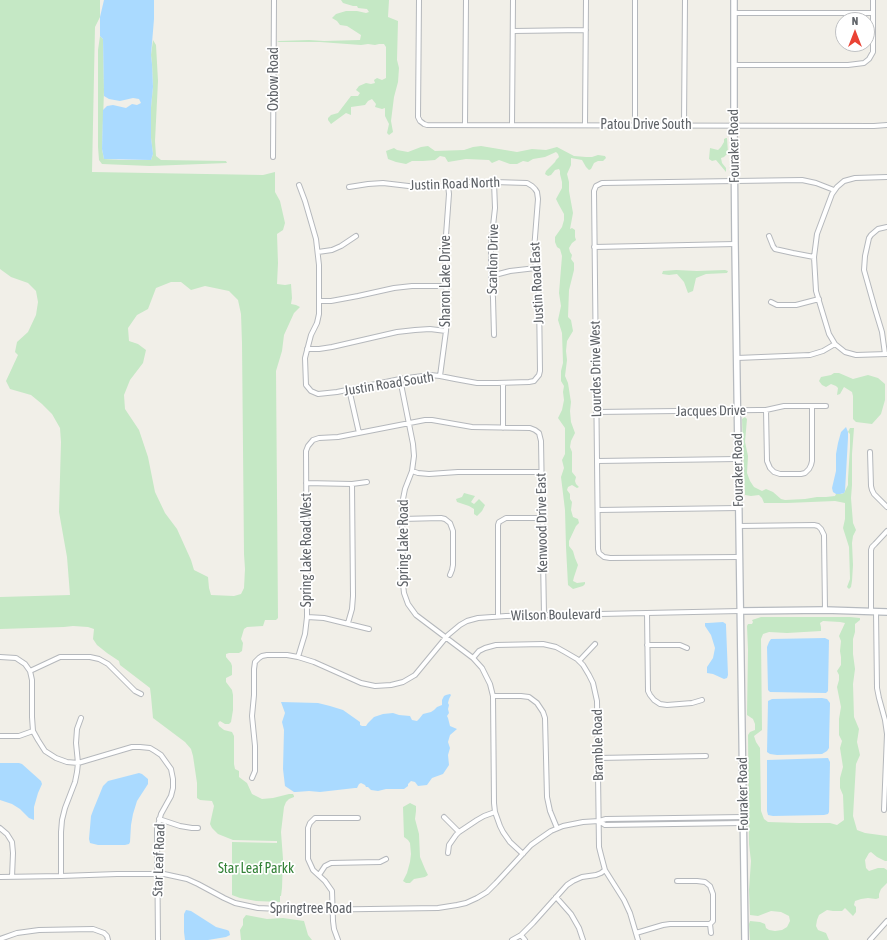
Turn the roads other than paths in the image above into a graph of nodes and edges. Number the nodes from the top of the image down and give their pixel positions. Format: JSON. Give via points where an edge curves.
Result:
{"nodes":[{"id":1,"x":274,"y":0,"type":"edge"},
{"id":2,"x":419,"y":0,"type":"edge"},
{"id":3,"x":466,"y":0,"type":"edge"},
{"id":4,"x":513,"y":0,"type":"edge"},
{"id":5,"x":586,"y":0,"type":"edge"},
{"id":6,"x":635,"y":0,"type":"edge"},
{"id":7,"x":685,"y":0,"type":"edge"},
{"id":8,"x":734,"y":0,"type":"edge"},
{"id":9,"x":873,"y":0,"type":"edge"},
{"id":10,"x":873,"y":12,"type":"edge"},
{"id":11,"x":734,"y":13,"type":"junction"},
{"id":12,"x":835,"y":13,"type":"edge"},
{"id":13,"x":586,"y":30,"type":"junction"},
{"id":14,"x":513,"y":31,"type":"junction"},
{"id":15,"x":873,"y":52,"type":"edge"},
{"id":16,"x":734,"y":65,"type":"junction"},
{"id":17,"x":465,"y":125,"type":"junction"},
{"id":18,"x":512,"y":125,"type":"junction"},
{"id":19,"x":585,"y":125,"type":"junction"},
{"id":20,"x":635,"y":125,"type":"junction"},
{"id":21,"x":887,"y":125,"type":"edge"},
{"id":22,"x":684,"y":126,"type":"junction"},
{"id":23,"x":734,"y":126,"type":"junction"},
{"id":24,"x":273,"y":157,"type":"dead end"},
{"id":25,"x":887,"y":177,"type":"edge"},
{"id":26,"x":735,"y":181,"type":"junction"},
{"id":27,"x":494,"y":182,"type":"junction"},
{"id":28,"x":299,"y":184,"type":"dead end"},
{"id":29,"x":448,"y":185,"type":"junction"},
{"id":30,"x":350,"y":187,"type":"dead end"},
{"id":31,"x":535,"y":189,"type":"joint"},
{"id":32,"x":834,"y":190,"type":"junction"},
{"id":33,"x":887,"y":227,"type":"edge"},
{"id":34,"x":356,"y":236,"type":"dead end"},
{"id":35,"x":769,"y":236,"type":"dead end"},
{"id":36,"x":735,"y":244,"type":"junction"},
{"id":37,"x":594,"y":247,"type":"junction"},
{"id":38,"x":318,"y":252,"type":"junction"},
{"id":39,"x":814,"y":257,"type":"junction"},
{"id":40,"x":536,"y":268,"type":"junction"},
{"id":41,"x":491,"y":276,"type":"junction"},
{"id":42,"x":446,"y":286,"type":"junction"},
{"id":43,"x":819,"y":299,"type":"junction"},
{"id":44,"x":320,"y":302,"type":"junction"},
{"id":45,"x":771,"y":302,"type":"dead end"},
{"id":46,"x":446,"y":331,"type":"junction"},
{"id":47,"x":494,"y":335,"type":"dead end"},
{"id":48,"x":835,"y":344,"type":"junction"},
{"id":49,"x":307,"y":348,"type":"junction"},
{"id":50,"x":886,"y":354,"type":"edge"},
{"id":51,"x":737,"y":358,"type":"junction"},
{"id":52,"x":440,"y":376,"type":"junction"},
{"id":53,"x":537,"y":377,"type":"joint"},
{"id":54,"x":400,"y":379,"type":"junction"},
{"id":55,"x":503,"y":383,"type":"junction"},
{"id":56,"x":349,"y":389,"type":"junction"},
{"id":57,"x":812,"y":406,"type":"junction"},
{"id":58,"x":826,"y":406,"type":"dead end"},
{"id":59,"x":766,"y":410,"type":"junction"},
{"id":60,"x":738,"y":411,"type":"junction"},
{"id":61,"x":596,"y":412,"type":"junction"},
{"id":62,"x":408,"y":423,"type":"junction"},
{"id":63,"x":503,"y":428,"type":"junction"},
{"id":64,"x":359,"y":433,"type":"junction"},
{"id":65,"x":870,"y":452,"type":"dead end"},
{"id":66,"x":738,"y":459,"type":"junction"},
{"id":67,"x":597,"y":461,"type":"junction"},
{"id":68,"x":412,"y":471,"type":"junction"},
{"id":69,"x":542,"y":472,"type":"junction"},
{"id":70,"x":367,"y":482,"type":"dead end"},
{"id":71,"x":306,"y":483,"type":"junction"},
{"id":72,"x":352,"y":484,"type":"junction"},
{"id":73,"x":887,"y":507,"type":"edge"},
{"id":74,"x":738,"y":508,"type":"junction"},
{"id":75,"x":598,"y":510,"type":"junction"},
{"id":76,"x":542,"y":518,"type":"junction"},
{"id":77,"x":402,"y":519,"type":"junction"},
{"id":78,"x":739,"y":526,"type":"junction"},
{"id":79,"x":887,"y":531,"type":"edge"},
{"id":80,"x":739,"y":557,"type":"junction"},
{"id":81,"x":450,"y":575,"type":"dead end"},
{"id":82,"x":825,"y":610,"type":"junction"},
{"id":83,"x":740,"y":611,"type":"junction"},
{"id":84,"x":874,"y":611,"type":"junction"},
{"id":85,"x":887,"y":612,"type":"edge"},
{"id":86,"x":647,"y":613,"type":"junction"},
{"id":87,"x":544,"y":615,"type":"junction"},
{"id":88,"x":498,"y":616,"type":"junction"},
{"id":89,"x":307,"y":617,"type":"junction"},
{"id":90,"x":348,"y":623,"type":"junction"},
{"id":91,"x":369,"y":629,"type":"dead end"},
{"id":92,"x":445,"y":637,"type":"junction"},
{"id":93,"x":594,"y":644,"type":"dead end"},
{"id":94,"x":647,"y":645,"type":"junction"},
{"id":95,"x":687,"y":648,"type":"dead end"},
{"id":96,"x":0,"y":657,"type":"edge"},
{"id":97,"x":298,"y":657,"type":"junction"},
{"id":98,"x":473,"y":658,"type":"junction"},
{"id":99,"x":579,"y":661,"type":"junction"},
{"id":100,"x":30,"y":671,"type":"junction"},
{"id":101,"x":142,"y":694,"type":"dead end"},
{"id":102,"x":493,"y":696,"type":"junction"},
{"id":103,"x":702,"y":700,"type":"dead end"},
{"id":104,"x":81,"y":718,"type":"dead end"},
{"id":105,"x":34,"y":731,"type":"junction"},
{"id":106,"x":0,"y":736,"type":"edge"},
{"id":107,"x":706,"y":756,"type":"dead end"},
{"id":108,"x":598,"y":758,"type":"junction"},
{"id":109,"x":78,"y":762,"type":"junction"},
{"id":110,"x":252,"y":778,"type":"dead end"},
{"id":111,"x":884,"y":810,"type":"dead end"},
{"id":112,"x":495,"y":812,"type":"junction"},
{"id":113,"x":444,"y":817,"type":"dead end"},
{"id":114,"x":358,"y":818,"type":"dead end"},
{"id":115,"x":159,"y":819,"type":"junction"},
{"id":116,"x":743,"y":820,"type":"junction"},
{"id":117,"x":599,"y":821,"type":"junction"},
{"id":118,"x":0,"y":828,"type":"edge"},
{"id":119,"x":198,"y":828,"type":"dead end"},
{"id":120,"x":557,"y":828,"type":"junction"},
{"id":121,"x":459,"y":832,"type":"junction"},
{"id":122,"x":448,"y":853,"type":"dead end"},
{"id":123,"x":523,"y":854,"type":"junction"},
{"id":124,"x":386,"y":859,"type":"dead end"},
{"id":125,"x":605,"y":870,"type":"junction"},
{"id":126,"x":157,"y":874,"type":"junction"},
{"id":127,"x":319,"y":875,"type":"junction"},
{"id":128,"x":61,"y":876,"type":"junction"},
{"id":129,"x":0,"y":877,"type":"edge"},
{"id":130,"x":12,"y":877,"type":"junction"},
{"id":131,"x":677,"y":881,"type":"dead end"},
{"id":132,"x":556,"y":897,"type":"junction"},
{"id":133,"x":333,"y":909,"type":"junction"},
{"id":134,"x":887,"y":921,"type":"edge"},
{"id":135,"x":710,"y":924,"type":"junction"},
{"id":136,"x":636,"y":933,"type":"junction"},
{"id":137,"x":711,"y":933,"type":"dead end"},
{"id":138,"x":521,"y":935,"type":"junction"},
{"id":139,"x":0,"y":939,"type":"edge"},
{"id":140,"x":108,"y":940,"type":"edge"},
{"id":141,"x":158,"y":940,"type":"edge"},
{"id":142,"x":338,"y":940,"type":"edge"},
{"id":143,"x":512,"y":940,"type":"edge"},
{"id":144,"x":525,"y":940,"type":"edge"},
{"id":145,"x":583,"y":940,"type":"edge"},
{"id":146,"x":638,"y":940,"type":"edge"},
{"id":147,"x":745,"y":940,"type":"edge"},
{"id":148,"x":870,"y":940,"type":"edge"}],
"edges":[{"from":1,"to":24,"type":"street","name":"Oxbow Road"},
{"from":2,"to":17,"type":"street","name":"Patou Drive South","via":[[418,116],[420,121],[427,125]]},
{"from":3,"to":17,"type":"street"},
{"from":4,"to":14,"type":"street"},
{"from":5,"to":13,"type":"street"},
{"from":6,"to":20,"type":"street"},
{"from":7,"to":22,"type":"street"},
{"from":8,"to":11,"type":"main road","name":"Fouraker Road"},
{"from":9,"to":10,"type":"street"},
{"from":11,"to":12,"type":"street"},
{"from":11,"to":16,"type":"main road","name":"Fouraker Road"},
{"from":13,"to":14,"type":"street"},
{"from":13,"to":19,"type":"street"},
{"from":14,"to":18,"type":"street"},
{"from":15,"to":16,"type":"street","via":[[869,60],[862,64]]},
{"from":16,"to":23,"type":"main road","name":"Fouraker Road"},
{"from":17,"to":18,"type":"street","name":"Patou Drive South"},
{"from":18,"to":19,"type":"street","name":"Patou Drive South"},
{"from":19,"to":20,"type":"street","name":"Patou Drive South"},
{"from":20,"to":22,"type":"street","name":"Patou Drive South"},
{"from":21,"to":23,"type":"street","name":"Patou Drive South"},
{"from":22,"to":23,"type":"street","name":"Patou Drive South"},
{"from":23,"to":26,"type":"main road","name":"Fouraker Road"},
{"from":25,"to":32,"type":"street","via":[[849,179]]},
{"from":26,"to":32,"type":"street","via":[[802,180]]},
{"from":26,"to":36,"type":"main road","name":"Fouraker Road"},
{"from":26,"to":37,"type":"street","name":"Lourdes Drive West","via":[[600,184],[593,193]]},
{"from":27,"to":29,"type":"street","name":"Justin Road North"},
{"from":27,"to":31,"type":"street","name":"Justin Road North","via":[[527,183]]},
{"from":27,"to":41,"type":"street","name":"Scanlon Drive"},
{"from":28,"to":38,"type":"street"},
{"from":29,"to":30,"type":"street","name":"Justin Road North","via":[[417,187],[383,183]]},
{"from":29,"to":42,"type":"street","name":"Sharon Lake Drive"},
{"from":31,"to":40,"type":"street","name":"Justin Road East","via":[[538,199],[534,250]]},
{"from":32,"to":39,"type":"street","via":[[817,234]]},
{"from":33,"to":50,"type":"street","via":[[873,232],[869,238],[864,270]]},
{"from":34,"to":38,"type":"street","via":[[332,250]]},
{"from":35,"to":39,"type":"street","via":[[775,249]]},
{"from":36,"to":37,"type":"street"},
{"from":36,"to":51,"type":"main road","name":"Fouraker Road"},
{"from":37,"to":61,"type":"street","name":"Lourdes Drive West"},
{"from":38,"to":44,"type":"street"},
{"from":39,"to":43,"type":"street"},
{"from":40,"to":41,"type":"street"},
{"from":40,"to":53,"type":"street","name":"Justin Road East","via":[[540,321],[540,371]]},
{"from":41,"to":47,"type":"street","name":"Scanlon Drive"},
{"from":42,"to":44,"type":"street","via":[[394,288]]},
{"from":42,"to":46,"type":"street","name":"Sharon Lake Drive"},
{"from":43,"to":45,"type":"street","via":[[796,305],[777,305]]},
{"from":43,"to":48,"type":"street","via":[[829,334]]},
{"from":44,"to":49,"type":"street","via":[[318,318]]},
{"from":46,"to":49,"type":"street","via":[[397,332],[332,347]]},
{"from":46,"to":52,"type":"street","name":"Sharon Lake Drive"},
{"from":48,"to":50,"type":"street","via":[[850,354]]},
{"from":48,"to":51,"type":"street","via":[[810,355]]},
{"from":49,"to":56,"type":"street","name":"Justin Road South","via":[[306,385],[310,390],[318,394]]},
{"from":51,"to":60,"type":"main road","name":"Fouraker Road"},
{"from":52,"to":54,"type":"street","name":"Justin Road South"},
{"from":52,"to":55,"type":"street","name":"Justin Road South","via":[[467,382]]},
{"from":53,"to":55,"type":"street","name":"Justin Road South","via":[[529,382]]},
{"from":54,"to":56,"type":"street","name":"Justin Road South"},
{"from":54,"to":62,"type":"street","name":"Spring Lake Road"},
{"from":55,"to":63,"type":"street"},
{"from":56,"to":64,"type":"street"},
{"from":57,"to":58,"type":"street","name":"Jacques Drive"},
{"from":57,"to":59,"type":"street","name":"Jacques Drive","via":[[784,406]]},
{"from":57,"to":59,"type":"street","via":[[812,461],[805,473],[801,474],[780,474],[770,468],[767,461]]},
{"from":59,"to":60,"type":"street","name":"Jacques Drive"},
{"from":60,"to":61,"type":"street","name":"Jacques Drive"},
{"from":60,"to":66,"type":"main road","name":"Fouraker Road"},
{"from":61,"to":67,"type":"street","name":"Lourdes Drive West"},
{"from":62,"to":63,"type":"street","via":[[432,420],[459,426]]},
{"from":62,"to":64,"type":"street"},
{"from":62,"to":68,"type":"street","name":"Spring Lake Road","via":[[413,444]]},
{"from":63,"to":69,"type":"street","name":"Kenwood Drive East","via":[[530,428],[537,432],[541,439]]},
{"from":64,"to":71,"type":"street","name":"Spring Lake Road West","via":[[319,438],[310,442],[306,451]]},
{"from":65,"to":73,"type":"street","via":[[870,486]]},
{"from":66,"to":67,"type":"street"},
{"from":66,"to":74,"type":"main road","name":"Fouraker Road"},
{"from":67,"to":75,"type":"street","name":"Lourdes Drive West"},
{"from":68,"to":69,"type":"street","via":[[429,474]]},
{"from":68,"to":77,"type":"street","name":"Spring Lake Road","via":[[405,489]]},
{"from":69,"to":76,"type":"street","name":"Kenwood Drive East"},
{"from":70,"to":72,"type":"street"},
{"from":71,"to":72,"type":"street"},
{"from":71,"to":89,"type":"street","name":"Spring Lake Road West"},
{"from":72,"to":90,"type":"street","via":[[353,602]]},
{"from":74,"to":75,"type":"street"},
{"from":74,"to":78,"type":"main road","name":"Fouraker Road"},
{"from":75,"to":80,"type":"street","name":"Lourdes Drive West","via":[[598,549],[602,556]]},
{"from":76,"to":87,"type":"street","name":"Kenwood Drive East"},
{"from":76,"to":88,"type":"street","via":[[506,518],[499,522]]},
{"from":77,"to":81,"type":"street","via":[[441,518],[450,523],[453,531]]},
{"from":77,"to":92,"type":"street","name":"Spring Lake Road","via":[[402,584],[408,604],[416,615]]},
{"from":78,"to":80,"type":"main road","name":"Fouraker Road"},
{"from":78,"to":82,"type":"street","via":[[820,527],[824,533]]},
{"from":79,"to":84,"type":"street","via":[[871,550]]},
{"from":80,"to":83,"type":"main road","name":"Fouraker Road"},
{"from":82,"to":83,"type":"main road","name":"Wilson Boulevard"},
{"from":82,"to":84,"type":"main road","name":"Wilson Boulevard"},
{"from":83,"to":86,"type":"street","name":"Wilson Boulevard"},
{"from":83,"to":116,"type":"main road","name":"Fouraker Road"},
{"from":84,"to":85,"type":"main road","name":"Wilson Boulevard"},
{"from":84,"to":111,"type":"street","via":[[877,688],[886,734]]},
{"from":86,"to":87,"type":"street","name":"Wilson Boulevard"},
{"from":86,"to":94,"type":"street"},
{"from":87,"to":88,"type":"street","name":"Wilson Boulevard"},
{"from":88,"to":92,"type":"street","name":"Wilson Boulevard","via":[[467,621]]},
{"from":89,"to":90,"type":"street"},
{"from":89,"to":97,"type":"street","name":"Spring Lake Road West"},
{"from":90,"to":91,"type":"street"},
{"from":92,"to":97,"type":"street","name":"Wilson Boulevard","via":[[416,675],[391,685],[375,686],[361,683]]},
{"from":92,"to":98,"type":"street","name":"Spring Lake Road"},
{"from":93,"to":99,"type":"street"},
{"from":94,"to":95,"type":"street"},
{"from":94,"to":103,"type":"street","via":[[648,691],[654,700],[660,704],[692,703]]},
{"from":96,"to":100,"type":"street","via":[[16,658]]},
{"from":97,"to":110,"type":"street","name":"Wilson Boulevard","via":[[267,655],[256,662],[252,716],[255,771]]},
{"from":98,"to":99,"type":"street","name":"Bramble Road","via":[[479,651],[496,645],[536,644],[556,647]]},
{"from":98,"to":102,"type":"street","name":"Spring Lake Road","via":[[484,671]]},
{"from":99,"to":108,"type":"street","name":"Bramble Road","via":[[589,675],[596,694]]},
{"from":100,"to":101,"type":"street","via":[[60,657],[90,657],[108,664],[135,691]]},
{"from":100,"to":105,"type":"street"},
{"from":102,"to":112,"type":"street","name":"Spring Lake Road"},
{"from":102,"to":120,"type":"street","via":[[529,697],[543,712],[547,796]]},
{"from":104,"to":109,"type":"street","via":[[76,743]]},
{"from":105,"to":106,"type":"street","via":[[19,736]]},
{"from":105,"to":109,"type":"street","via":[[45,751],[67,762]]},
{"from":107,"to":108,"type":"street"},
{"from":108,"to":117,"type":"street","name":"Bramble Road"},
{"from":109,"to":115,"type":"street","name":"Star Leaf Road","via":[[132,747],[140,746],[155,751],[171,769],[173,779],[171,796]]},
{"from":109,"to":128,"type":"street","via":[[75,782],[62,820]]},
{"from":112,"to":121,"type":"street"},
{"from":112,"to":123,"type":"street","name":"Spring Lake Road","via":[[503,832]]},
{"from":113,"to":121,"type":"street"},
{"from":114,"to":127,"type":"street","via":[[315,818],[308,825],[308,859],[313,870]]},
{"from":115,"to":119,"type":"street","via":[[180,826]]},
{"from":115,"to":126,"type":"street","name":"Star Leaf Road"},
{"from":116,"to":117,"type":"street","name":"Springtree Road"},
{"from":116,"to":147,"type":"main road","name":"Fouraker Road"},
{"from":117,"to":120,"type":"street","name":"Springtree Road","via":[[573,823]]},
{"from":117,"to":125,"type":"street","name":"Bramble Road","via":[[599,847]]},
{"from":118,"to":130,"type":"street","via":[[12,842]]},
{"from":120,"to":123,"type":"street","name":"Springtree Road","via":[[542,836]]},
{"from":121,"to":122,"type":"street","via":[[449,845]]},
{"from":123,"to":133,"type":"street","name":"Springtree Road","via":[[493,886],[466,903],[438,908]]},
{"from":124,"to":127,"type":"street","via":[[380,862],[331,863],[325,866]]},
{"from":125,"to":132,"type":"street","via":[[596,875],[576,879]]},
{"from":125,"to":136,"type":"street","name":"Bramble Road","via":[[624,900]]},
{"from":126,"to":128,"type":"street","name":"Springtree Road"},
{"from":126,"to":133,"type":"street","name":"Springtree Road","via":[[187,879],[246,906],[266,909]]},
{"from":126,"to":141,"type":"street","name":"Star Leaf Road"},
{"from":127,"to":133,"type":"street","via":[[332,891]]},
{"from":128,"to":130,"type":"street","name":"Springtree Road"},
{"from":129,"to":130,"type":"street","name":"Springtree Road"},
{"from":131,"to":135,"type":"street","via":[[705,882],[710,886],[713,894],[713,921]]},
{"from":132,"to":138,"type":"street"},
{"from":132,"to":145,"type":"street","via":[[571,914]]},
{"from":133,"to":142,"type":"street","via":[[332,921]]},
{"from":134,"to":148,"type":"street"},
{"from":135,"to":136,"type":"street","via":[[670,924]]},
{"from":135,"to":137,"type":"street"},
{"from":136,"to":146,"type":"street","name":"Bramble Road"},
{"from":138,"to":143,"type":"street"},
{"from":138,"to":144,"type":"street"},
{"from":139,"to":140,"type":"street","via":[[17,933],[39,930],[93,930],[104,933]]}]}
